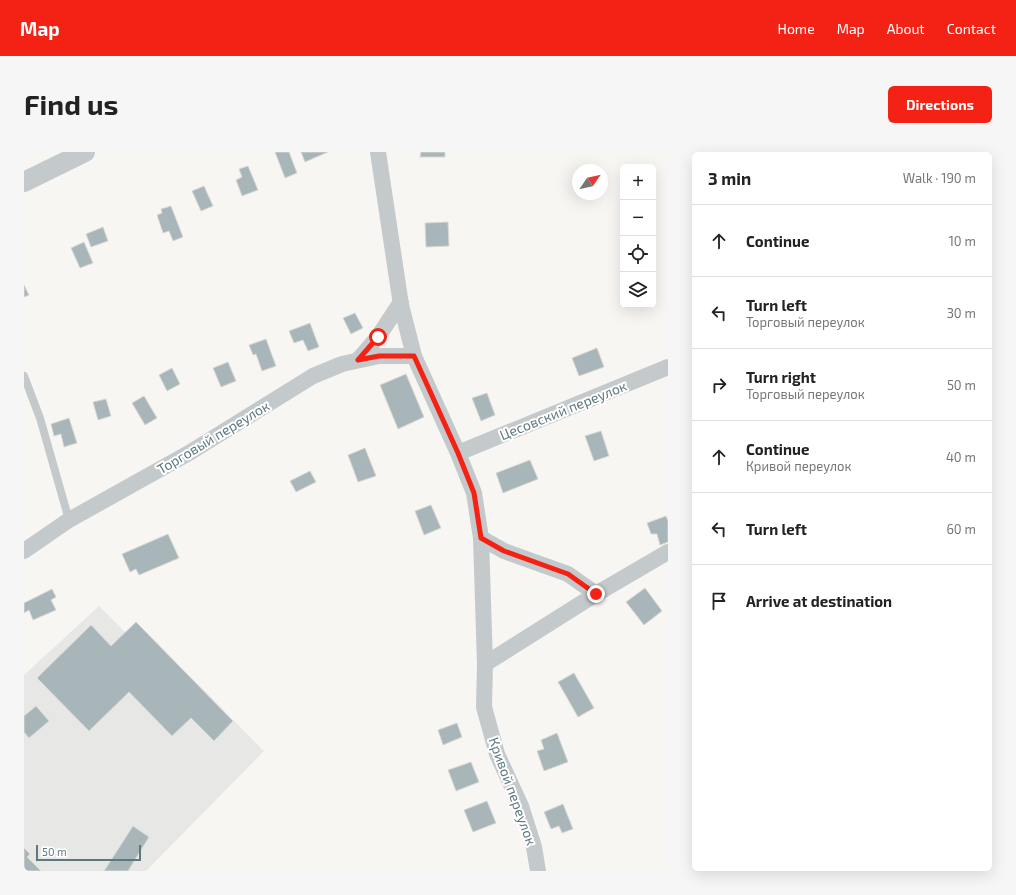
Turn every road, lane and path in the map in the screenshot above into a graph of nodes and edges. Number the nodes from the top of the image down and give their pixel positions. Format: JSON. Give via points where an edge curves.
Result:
{"nodes":[{"id":1,"x":85,"y":152,"type":"edge"},
{"id":2,"x":378,"y":152,"type":"edge"},
{"id":3,"x":24,"y":182,"type":"edge"},
{"id":4,"x":401,"y":302,"type":"junction"},
{"id":5,"x":414,"y":356,"type":"junction"},
{"id":6,"x":358,"y":360,"type":"junction"},
{"id":7,"x":668,"y":367,"type":"edge"},
{"id":8,"x":24,"y":376,"type":"edge"},
{"id":9,"x":458,"y":453,"type":"junction"},
{"id":10,"x":69,"y":520,"type":"junction"},
{"id":11,"x":481,"y":538,"type":"junction"},
{"id":12,"x":24,"y":550,"type":"edge"},
{"id":13,"x":668,"y":552,"type":"edge"},
{"id":14,"x":596,"y":594,"type":"junction"},
{"id":15,"x":485,"y":664,"type":"junction"},
{"id":16,"x":538,"y":871,"type":"edge"}],
"edges":[{"from":1,"to":3,"type":"street"},
{"from":2,"to":4,"type":"street"},
{"from":4,"to":5,"type":"street"},
{"from":4,"to":6,"type":"street","via":[[378,337]]},
{"from":5,"to":6,"type":"street","name":"Торговый переулок","via":[[379,356]]},
{"from":5,"to":9,"type":"street"},
{"from":6,"to":10,"type":"street","name":"Торговый переулок","via":[[313,376],[189,453]]},
{"from":7,"to":9,"type":"street","name":"Цесовский переулок"},
{"from":8,"to":10,"type":"lane","via":[[40,418]]},
{"from":9,"to":11,"type":"street","name":"Кривой переулок","via":[[474,493]]},
{"from":10,"to":12,"type":"street","name":"Торговый переулок"},
{"from":11,"to":14,"type":"street","via":[[504,551],[568,574]]},
{"from":11,"to":15,"type":"street","name":"Кривой переулок"},
{"from":13,"to":14,"type":"street"},
{"from":14,"to":15,"type":"street"},
{"from":15,"to":16,"type":"street","name":"Кривой переулок","via":[[484,706],[496,754],[520,806],[534,847]]}]}
